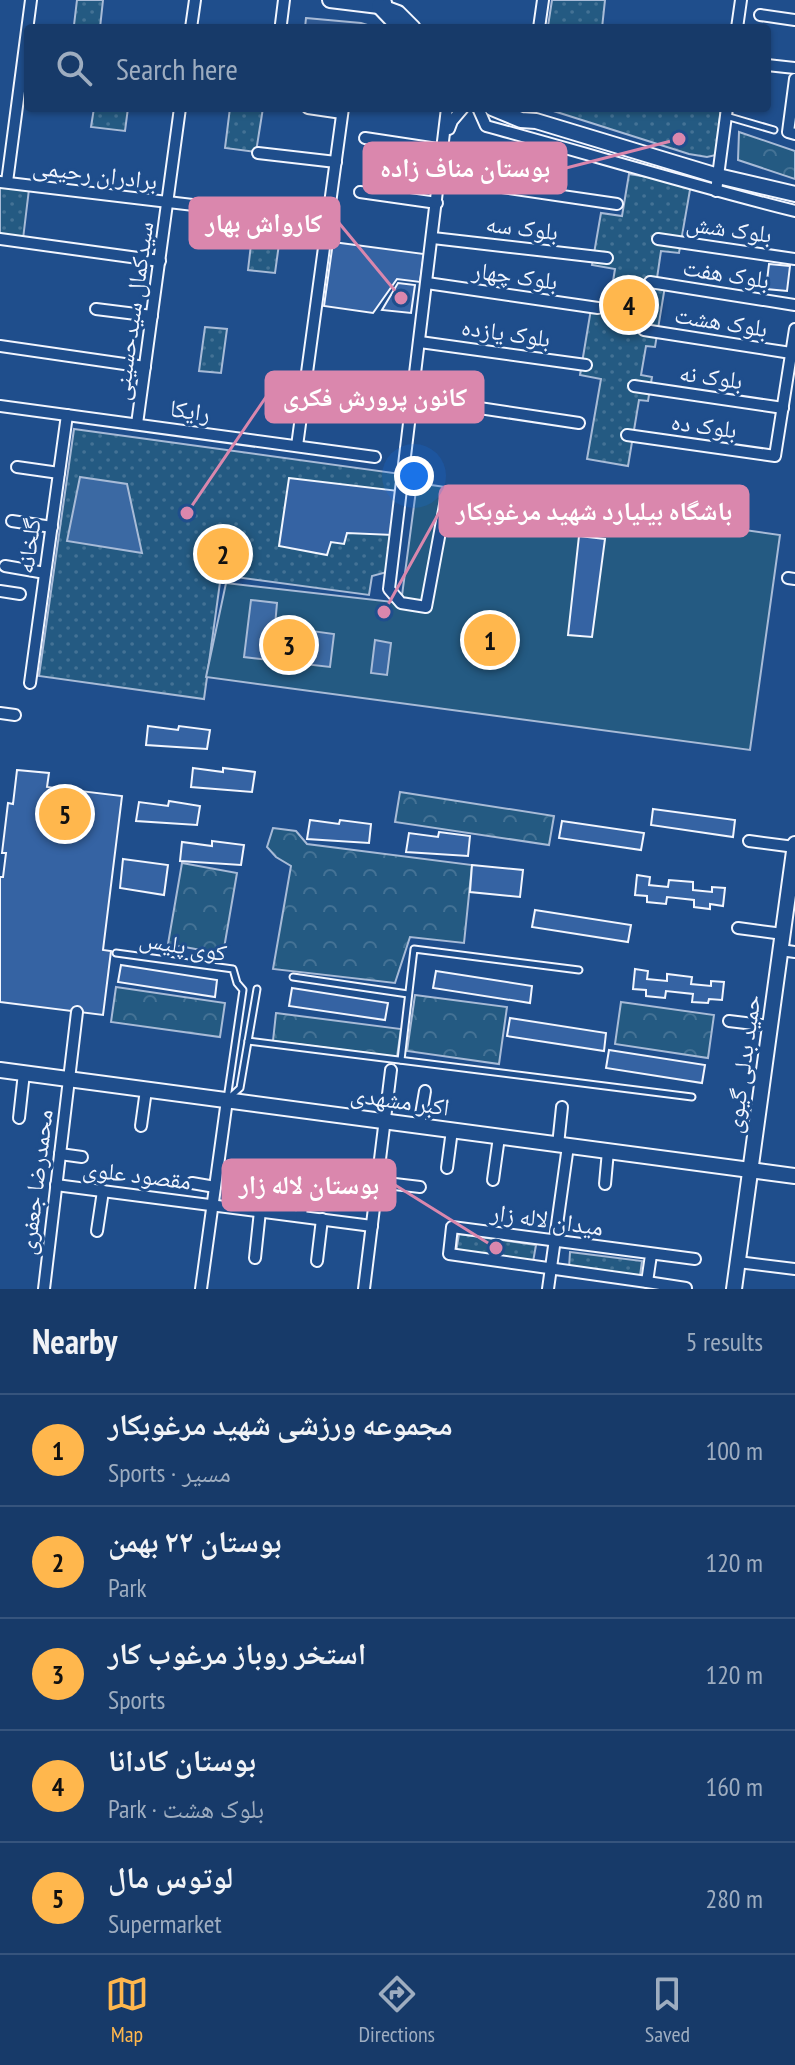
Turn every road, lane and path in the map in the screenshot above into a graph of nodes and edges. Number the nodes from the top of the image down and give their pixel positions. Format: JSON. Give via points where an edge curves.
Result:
{"nodes":[{"id":1,"x":31,"y":0,"type":"edge"},
{"id":2,"x":195,"y":0,"type":"edge"},
{"id":3,"x":284,"y":0,"type":"edge"},
{"id":4,"x":330,"y":0,"type":"edge"},
{"id":5,"x":741,"y":0,"type":"edge"},
{"id":6,"x":540,"y":1,"type":"edge"},
{"id":7,"x":383,"y":2,"type":"edge"},
{"id":8,"x":760,"y":15,"type":"dead end"},
{"id":9,"x":795,"y":20,"type":"edge"},
{"id":10,"x":27,"y":24,"type":"edge"},
{"id":11,"x":192,"y":24,"type":"edge"},
{"id":12,"x":281,"y":24,"type":"dead end"},
{"id":13,"x":397,"y":24,"type":"edge"},
{"id":14,"x":409,"y":24,"type":"edge"},
{"id":15,"x":539,"y":24,"type":"edge"},
{"id":16,"x":738,"y":24,"type":"edge"},
{"id":17,"x":24,"y":46,"type":"edge"},
{"id":18,"x":771,"y":65,"type":"edge"},
{"id":19,"x":795,"y":68,"type":"edge"},
{"id":20,"x":795,"y":79,"type":"edge"},
{"id":21,"x":179,"y":112,"type":"edge"},
{"id":22,"x":343,"y":112,"type":"edge"},
{"id":23,"x":447,"y":112,"type":"edge"},
{"id":24,"x":460,"y":112,"type":"edge"},
{"id":25,"x":480,"y":112,"type":"edge"},
{"id":26,"x":500,"y":112,"type":"edge"},
{"id":27,"x":524,"y":112,"type":"edge"},
{"id":28,"x":726,"y":112,"type":"edge"},
{"id":29,"x":536,"y":121,"type":"junction"},
{"id":30,"x":774,"y":130,"type":"dead end"},
{"id":31,"x":792,"y":133,"type":"edge"},
{"id":32,"x":365,"y":138,"type":"dead end"},
{"id":33,"x":444,"y":150,"type":"junction"},
{"id":34,"x":258,"y":153,"type":"dead end"},
{"id":35,"x":336,"y":162,"type":"junction"},
{"id":36,"x":651,"y":163,"type":"junction"},
{"id":37,"x":440,"y":178,"type":"junction"},
{"id":38,"x":3,"y":182,"type":"edge"},
{"id":39,"x":717,"y":184,"type":"junction"},
{"id":40,"x":360,"y":192,"type":"dead end"},
{"id":41,"x":795,"y":194,"type":"edge"},
{"id":42,"x":167,"y":203,"type":"junction"},
{"id":43,"x":437,"y":203,"type":"junction"},
{"id":44,"x":617,"y":204,"type":"dead end"},
{"id":45,"x":795,"y":211,"type":"edge"},
{"id":46,"x":327,"y":221,"type":"junction"},
{"id":47,"x":433,"y":238,"type":"junction"},
{"id":48,"x":0,"y":239,"type":"edge"},
{"id":49,"x":658,"y":239,"type":"dead end"},
{"id":50,"x":607,"y":258,"type":"dead end"},
{"id":51,"x":795,"y":259,"type":"edge"},
{"id":52,"x":160,"y":261,"type":"junction"},
{"id":53,"x":650,"y":282,"type":"dead end"},
{"id":54,"x":427,"y":283,"type":"junction"},
{"id":55,"x":795,"y":305,"type":"edge"},
{"id":56,"x":598,"y":308,"type":"dead end"},
{"id":57,"x":96,"y":309,"type":"dead end"},
{"id":58,"x":152,"y":316,"type":"junction"},
{"id":59,"x":795,"y":329,"type":"edge"},
{"id":60,"x":644,"y":330,"type":"dead end"},
{"id":61,"x":420,"y":342,"type":"junction"},
{"id":62,"x":0,"y":346,"type":"edge"},
{"id":63,"x":791,"y":353,"type":"junction"},
{"id":64,"x":586,"y":365,"type":"dead end"},
{"id":65,"x":145,"y":367,"type":"junction"},
{"id":66,"x":634,"y":386,"type":"dead end"},
{"id":67,"x":413,"y":398,"type":"junction"},
{"id":68,"x":0,"y":406,"type":"edge"},
{"id":69,"x":783,"y":408,"type":"junction"},
{"id":70,"x":67,"y":415,"type":"junction"},
{"id":71,"x":579,"y":423,"type":"dead end"},
{"id":72,"x":137,"y":424,"type":"junction"},
{"id":73,"x":627,"y":435,"type":"dead end"},
{"id":74,"x":297,"y":446,"type":"junction"},
{"id":75,"x":375,"y":457,"type":"dead end"},
{"id":76,"x":17,"y":467,"type":"dead end"},
{"id":77,"x":59,"y":473,"type":"junction"},
{"id":78,"x":609,"y":517,"type":"dead end"},
{"id":79,"x":12,"y":521,"type":"dead end"},
{"id":80,"x":52,"y":527,"type":"junction"},
{"id":81,"x":5,"y":566,"type":"dead end"},
{"id":82,"x":45,"y":573,"type":"junction"},
{"id":83,"x":0,"y":591,"type":"edge"},
{"id":84,"x":20,"y":594,"type":"dead end"},
{"id":85,"x":30,"y":683,"type":"dead end"},
{"id":86,"x":0,"y":713,"type":"edge"},
{"id":87,"x":15,"y":715,"type":"dead end"},
{"id":88,"x":749,"y":841,"type":"dead end"},
{"id":89,"x":795,"y":846,"type":"edge"},
{"id":90,"x":792,"y":885,"type":"edge"},
{"id":91,"x":738,"y":928,"type":"dead end"},
{"id":92,"x":783,"y":934,"type":"junction"},
{"id":93,"x":788,"y":951,"type":"edge"},
{"id":94,"x":116,"y":953,"type":"dead end"},
{"id":95,"x":579,"y":970,"type":"dead end"},
{"id":96,"x":293,"y":977,"type":"dead end"},
{"id":97,"x":257,"y":989,"type":"dead end"},
{"id":98,"x":408,"y":994,"type":"junction"},
{"id":99,"x":77,"y":1012,"type":"dead end"},
{"id":100,"x":729,"y":1021,"type":"dead end"},
{"id":101,"x":770,"y":1026,"type":"junction"},
{"id":102,"x":248,"y":1041,"type":"junction"},
{"id":103,"x":401,"y":1060,"type":"junction"},
{"id":104,"x":0,"y":1070,"type":"edge"},
{"id":105,"x":391,"y":1070,"type":"dead end"},
{"id":106,"x":24,"y":1073,"type":"junction"},
{"id":107,"x":69,"y":1079,"type":"junction"},
{"id":108,"x":146,"y":1090,"type":"junction"},
{"id":109,"x":425,"y":1091,"type":"dead end"},
{"id":110,"x":692,"y":1097,"type":"dead end"},
{"id":111,"x":227,"y":1100,"type":"junction"},
{"id":112,"x":562,"y":1107,"type":"dead end"},
{"id":113,"x":19,"y":1118,"type":"dead end"},
{"id":114,"x":386,"y":1122,"type":"junction"},
{"id":115,"x":141,"y":1126,"type":"dead end"},
{"id":116,"x":419,"y":1126,"type":"junction"},
{"id":117,"x":452,"y":1130,"type":"junction"},
{"id":118,"x":499,"y":1137,"type":"junction"},
{"id":119,"x":563,"y":1145,"type":"junction"},
{"id":120,"x":608,"y":1151,"type":"junction"},
{"id":121,"x":60,"y":1154,"type":"junction"},
{"id":122,"x":82,"y":1157,"type":"dead end"},
{"id":123,"x":447,"y":1168,"type":"dead end"},
{"id":124,"x":751,"y":1170,"type":"junction"},
{"id":125,"x":795,"y":1176,"type":"edge"},
{"id":126,"x":268,"y":1180,"type":"dead end"},
{"id":127,"x":493,"y":1180,"type":"dead end"},
{"id":128,"x":378,"y":1182,"type":"junction"},
{"id":129,"x":192,"y":1183,"type":"dead end"},
{"id":130,"x":605,"y":1184,"type":"dead end"},
{"id":131,"x":56,"y":1185,"type":"junction"},
{"id":132,"x":304,"y":1185,"type":"dead end"},
{"id":133,"x":215,"y":1187,"type":"junction"},
{"id":134,"x":420,"y":1187,"type":"dead end"},
{"id":135,"x":103,"y":1191,"type":"junction"},
{"id":136,"x":212,"y":1205,"type":"junction"},
{"id":137,"x":262,"y":1211,"type":"junction"},
{"id":138,"x":301,"y":1216,"type":"junction"},
{"id":139,"x":322,"y":1219,"type":"junction"},
{"id":140,"x":372,"y":1226,"type":"junction"},
{"id":141,"x":97,"y":1231,"type":"dead end"},
{"id":142,"x":553,"y":1241,"type":"junction"},
{"id":143,"x":651,"y":1255,"type":"junction"},
{"id":144,"x":255,"y":1258,"type":"dead end"},
{"id":145,"x":695,"y":1259,"type":"dead end"},
{"id":146,"x":317,"y":1261,"type":"dead end"},
{"id":147,"x":738,"y":1262,"type":"junction"},
{"id":148,"x":550,"y":1268,"type":"junction"},
{"id":149,"x":795,"y":1269,"type":"edge"},
{"id":150,"x":647,"y":1282,"type":"junction"},
{"id":151,"x":686,"y":1288,"type":"edge"},
{"id":152,"x":44,"y":1289,"type":"edge"},
{"id":153,"x":201,"y":1289,"type":"edge"},
{"id":154,"x":364,"y":1289,"type":"edge"},
{"id":155,"x":548,"y":1289,"type":"edge"},
{"id":156,"x":734,"y":1289,"type":"edge"}],
"edges":[{"from":1,"to":10,"type":"street"},
{"from":2,"to":11,"type":"street"},
{"from":3,"to":12,"type":"street"},
{"from":4,"to":7,"type":"street"},
{"from":5,"to":16,"type":"street"},
{"from":6,"to":15,"type":"street"},
{"from":7,"to":13,"type":"street"},
{"from":7,"to":14,"type":"street"},
{"from":8,"to":9,"type":"street"},
{"from":17,"to":38,"type":"street"},
{"from":18,"to":19,"type":"street"},
{"from":20,"to":31,"type":"street"},
{"from":21,"to":42,"type":"street","name":"سیدکمال سیدحسینی"},
{"from":22,"to":35,"type":"street"},
{"from":23,"to":33,"type":"street"},
{"from":24,"to":33,"type":"street"},
{"from":25,"to":36,"type":"street","via":[[486,126]]},
{"from":26,"to":29,"type":"street"},
{"from":27,"to":29,"type":"street"},
{"from":28,"to":30,"type":"lane"},
{"from":28,"to":39,"type":"street"},
{"from":29,"to":36,"type":"street"},
{"from":32,"to":33,"type":"street"},
{"from":33,"to":37,"type":"street"},
{"from":34,"to":35,"type":"street"},
{"from":35,"to":46,"type":"street"},
{"from":36,"to":39,"type":"street"},
{"from":37,"to":43,"type":"street"},
{"from":37,"to":44,"type":"street"},
{"from":38,"to":42,"type":"street","name":"برادران رحیمی"},
{"from":39,"to":41,"type":"street"},
{"from":39,"to":45,"type":"street"},
{"from":40,"to":43,"type":"street"},
{"from":42,"to":46,"type":"street","name":"برادران رحیمی"},
{"from":42,"to":52,"type":"street","name":"سیدکمال سیدحسینی"},
{"from":43,"to":47,"type":"street"},
{"from":46,"to":74,"type":"street"},
{"from":47,"to":50,"type":"street","name":"بلوک سه"},
{"from":47,"to":54,"type":"street"},
{"from":48,"to":52,"type":"street"},
{"from":49,"to":51,"type":"street","name":"بلوک شش"},
{"from":52,"to":58,"type":"street","name":"سیدکمال سیدحسینی"},
{"from":53,"to":55,"type":"street","name":"بلوک هفت"},
{"from":54,"to":56,"type":"street","name":"بلوک چهار"},
{"from":54,"to":61,"type":"street"},
{"from":57,"to":58,"type":"street"},
{"from":58,"to":65,"type":"street","name":"سیدکمال سیدحسینی"},
{"from":59,"to":63,"type":"street"},
{"from":60,"to":63,"type":"street","name":"بلوک هشت"},
{"from":61,"to":64,"type":"street","name":"بلوک یازده"},
{"from":61,"to":67,"type":"street"},
{"from":62,"to":65,"type":"street"},
{"from":63,"to":69,"type":"street"},
{"from":65,"to":72,"type":"street","name":"سیدکمال سیدحسینی"},
{"from":66,"to":69,"type":"street","name":"بلوک نه"},
{"from":67,"to":71,"type":"street"},
{"from":67,"to":78,"type":"street","via":[[389,589],[401,603],[426,607],[447,494]]},
{"from":68,"to":70,"type":"street","name":"رایکا"},
{"from":69,"to":73,"type":"street","name":"بلوک ده","via":[[775,456]]},
{"from":70,"to":72,"type":"street","name":"رایکا"},
{"from":70,"to":77,"type":"street","name":"گلخانه"},
{"from":72,"to":74,"type":"street","name":"رایکا"},
{"from":74,"to":75,"type":"street","name":"رایکا"},
{"from":76,"to":77,"type":"street"},
{"from":77,"to":80,"type":"street","name":"گلخانه"},
{"from":79,"to":80,"type":"street"},
{"from":80,"to":82,"type":"street","name":"گلخانه"},
{"from":81,"to":82,"type":"street"},
{"from":82,"to":85,"type":"street","name":"گلخانه"},
{"from":83,"to":84,"type":"street"},
{"from":86,"to":87,"type":"street"},
{"from":88,"to":89,"type":"street"},
{"from":89,"to":90,"type":"street","name":"حمید بدلی گیوی"},
{"from":90,"to":92,"type":"street","name":"حمید بدلی گیوی"},
{"from":91,"to":92,"type":"street"},
{"from":92,"to":93,"type":"street","name":"حمید بدلی گیوی"},
{"from":93,"to":101,"type":"street","name":"حمید بدلی گیوی"},
{"from":94,"to":111,"type":"lane","name":"کوی پلیس","via":[[233,969],[243,990]]},
{"from":95,"to":98,"type":"lane","via":[[414,949]]},
{"from":96,"to":98,"type":"lane"},
{"from":97,"to":102,"type":"lane"},
{"from":98,"to":103,"type":"lane"},
{"from":99,"to":107,"type":"street","name":"محمدرضا جعفری"},
{"from":100,"to":101,"type":"street"},
{"from":101,"to":124,"type":"street","name":"حمید بدلی گیوی"},
{"from":102,"to":103,"type":"lane"},
{"from":102,"to":111,"type":"lane","via":[[240,1088]]},
{"from":103,"to":110,"type":"lane"},
{"from":104,"to":106,"type":"street","name":"اکبر مشهدی"},
{"from":105,"to":114,"type":"street"},
{"from":106,"to":107,"type":"street","name":"اکبر مشهدی"},
{"from":106,"to":113,"type":"street"},
{"from":107,"to":108,"type":"street","name":"اکبر مشهدی"},
{"from":107,"to":121,"type":"street","name":"محمدرضا جعفری"},
{"from":108,"to":111,"type":"street","name":"اکبر مشهدی"},
{"from":108,"to":115,"type":"street"},
{"from":109,"to":116,"type":"street"},
{"from":111,"to":114,"type":"street","name":"اکبر مشهدی"},
{"from":111,"to":133,"type":"street"},
{"from":112,"to":119,"type":"street"},
{"from":114,"to":116,"type":"street","name":"اکبر مشهدی"},
{"from":114,"to":128,"type":"street"},
{"from":116,"to":117,"type":"street","name":"اکبر مشهدی"},
{"from":117,"to":118,"type":"street","name":"اکبر مشهدی"},
{"from":117,"to":123,"type":"street"},
{"from":118,"to":119,"type":"street","name":"اکبر مشهدی"},
{"from":118,"to":127,"type":"street"},
{"from":119,"to":120,"type":"street","name":"اکبر مشهدی"},
{"from":119,"to":142,"type":"street"},
{"from":120,"to":124,"type":"street","name":"اکبر مشهدی"},
{"from":120,"to":130,"type":"street"},
{"from":121,"to":122,"type":"street"},
{"from":121,"to":131,"type":"street","name":"محمدرضا جعفری"},
{"from":124,"to":125,"type":"street","name":"اکبر مشهدی"},
{"from":124,"to":147,"type":"street","name":"حمید بدلی گیوی"},
{"from":126,"to":137,"type":"street"},
{"from":128,"to":134,"type":"street"},
{"from":128,"to":140,"type":"street"},
{"from":129,"to":133,"type":"street"},
{"from":131,"to":135,"type":"street","name":"مقصود علوی"},
{"from":131,"to":152,"type":"street","name":"محمدرضا جعفری"},
{"from":132,"to":138,"type":"street"},
{"from":133,"to":136,"type":"street"},
{"from":135,"to":136,"type":"street","name":"مقصود علوی"},
{"from":135,"to":141,"type":"street"},
{"from":136,"to":137,"type":"street","name":"مقصود علوی"},
{"from":136,"to":153,"type":"street"},
{"from":137,"to":138,"type":"street","name":"مقصود علوی"},
{"from":137,"to":144,"type":"street"},
{"from":138,"to":139,"type":"street","name":"مقصود علوی"},
{"from":139,"to":140,"type":"street","name":"مقصود علوی"},
{"from":139,"to":146,"type":"street"},
{"from":140,"to":154,"type":"street"},
{"from":142,"to":143,"type":"street","name":"میدان لاله زار"},
{"from":142,"to":148,"type":"street"},
{"from":142,"to":148,"type":"street","name":"میدان لاله زار","via":[[452,1227],[449,1254]]},
{"from":143,"to":145,"type":"street","name":"میدان لاله زار"},
{"from":143,"to":150,"type":"street"},
{"from":147,"to":149,"type":"street"},
{"from":147,"to":156,"type":"street","name":"حمید بدلی گیوی"},
{"from":148,"to":150,"type":"street","name":"میدان لاله زار"},
{"from":148,"to":155,"type":"street"},
{"from":150,"to":151,"type":"street","name":"میدان لاله زار"}]}
